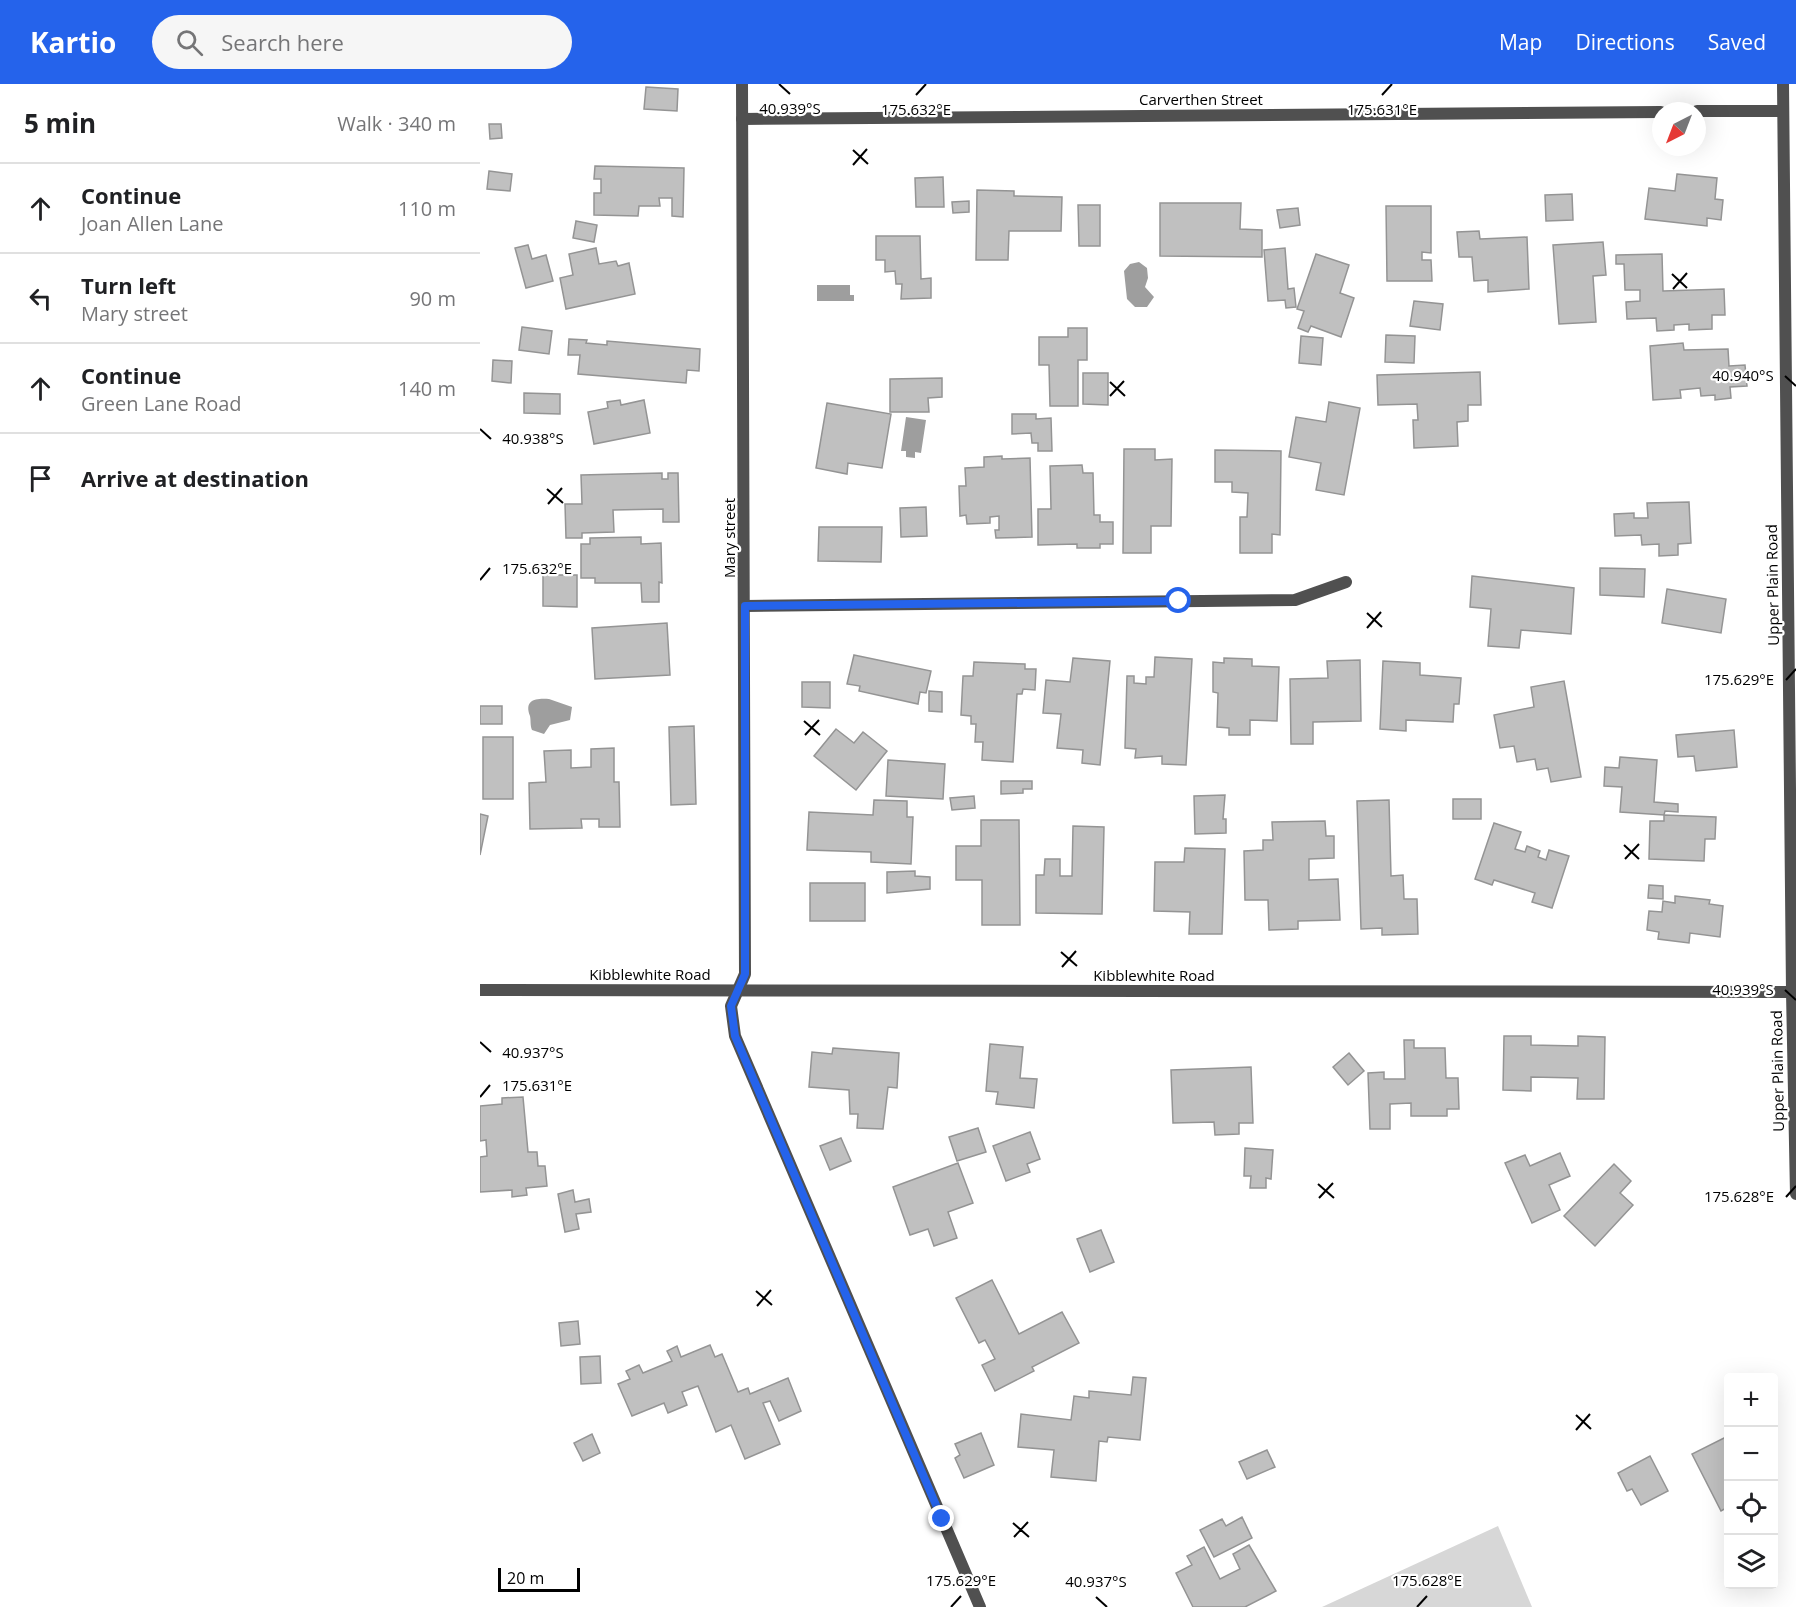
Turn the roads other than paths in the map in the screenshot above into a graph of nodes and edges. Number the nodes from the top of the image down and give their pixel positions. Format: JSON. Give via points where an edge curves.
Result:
{"nodes":[{"id":1,"x":742,"y":84,"type":"edge"},
{"id":2,"x":1783,"y":84,"type":"edge"},
{"id":3,"x":1706,"y":111,"type":"edge"},
{"id":4,"x":1783,"y":111,"type":"junction"},
{"id":5,"x":1652,"y":112,"type":"edge"},
{"id":6,"x":742,"y":119,"type":"junction"},
{"id":7,"x":1346,"y":582,"type":"dead end"},
{"id":8,"x":745,"y":606,"type":"junction"},
{"id":9,"x":480,"y":990,"type":"edge"},
{"id":10,"x":737,"y":990,"type":"junction"},
{"id":11,"x":1792,"y":992,"type":"junction"},
{"id":12,"x":1796,"y":1194,"type":"edge"},
{"id":13,"x":980,"y":1607,"type":"edge"}],
"edges":[{"from":1,"to":6,"type":"street","name":"Mary street"},
{"from":2,"to":4,"type":"street","name":"Upper Plain Road"},
{"from":3,"to":4,"type":"street"},
{"from":4,"to":11,"type":"street","name":"Upper Plain Road"},
{"from":5,"to":6,"type":"street","name":"Carverthen Street"},
{"from":6,"to":8,"type":"street","name":"Mary street"},
{"from":7,"to":8,"type":"street","via":[[1295,600]]},
{"from":8,"to":10,"type":"street","name":"Mary street","via":[[745,974]]},
{"from":9,"to":10,"type":"street","name":"Kibblewhite Road"},
{"from":10,"to":11,"type":"street","name":"Kibblewhite Road"},
{"from":10,"to":13,"type":"street","name":"Mary street","via":[[731,1006],[735,1036],[744,1059]]},
{"from":11,"to":12,"type":"street","name":"Upper Plain Road"}]}
